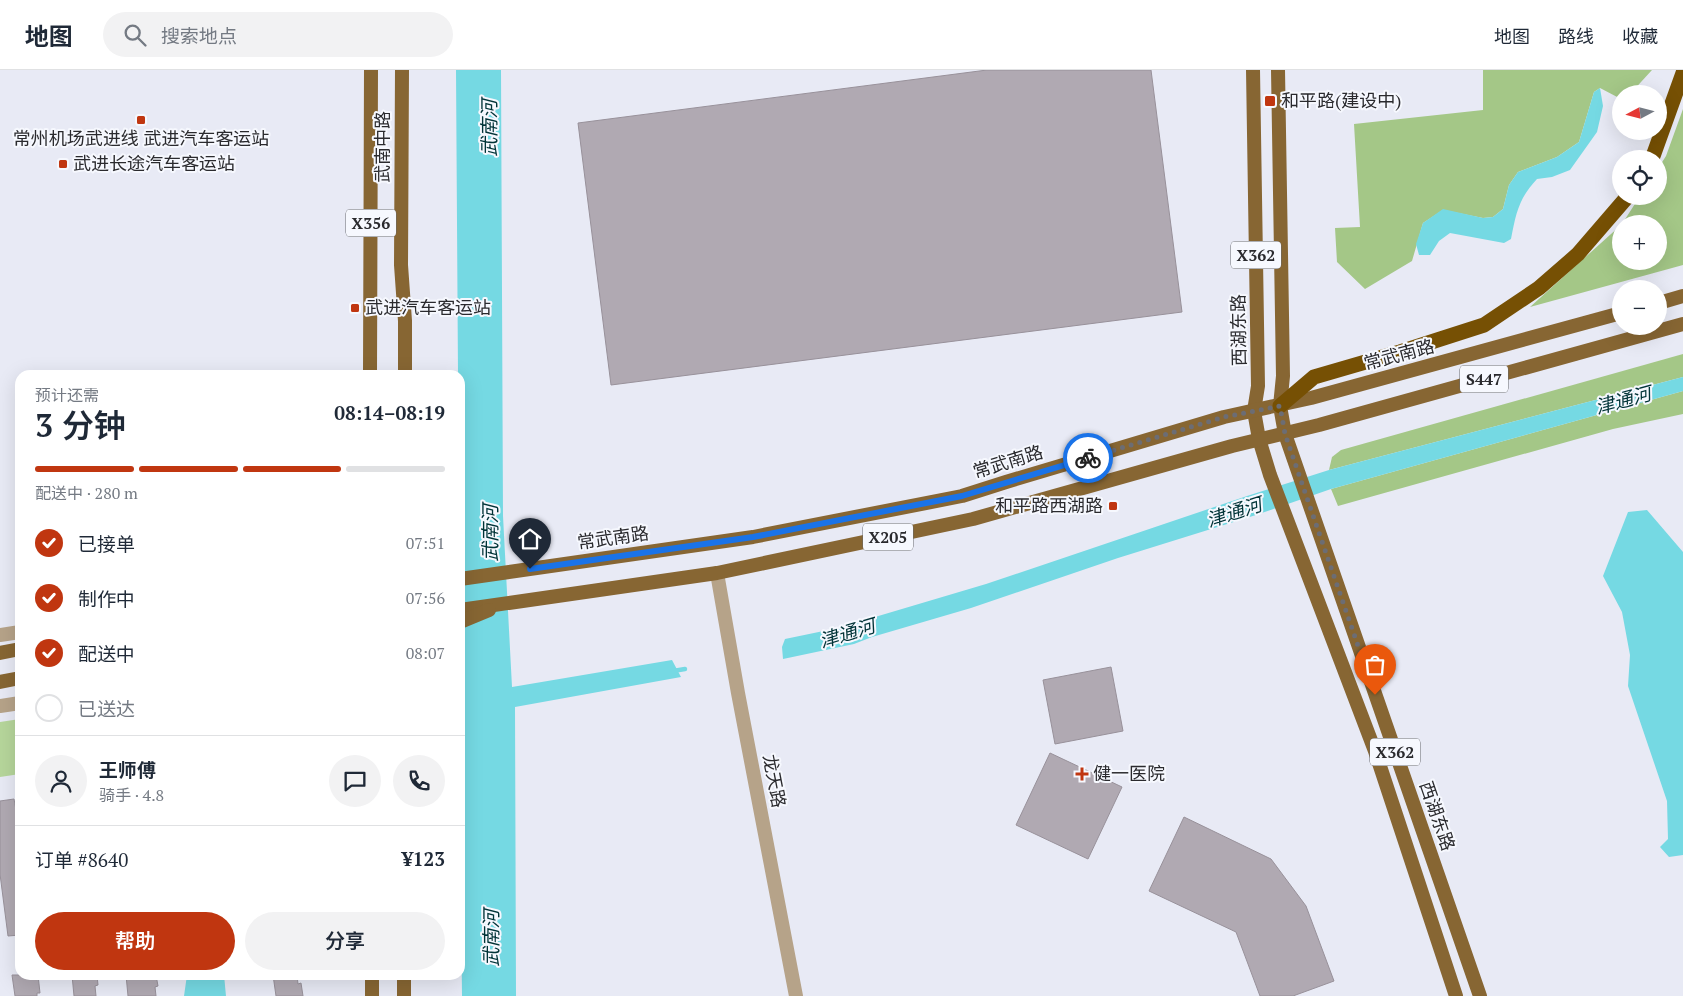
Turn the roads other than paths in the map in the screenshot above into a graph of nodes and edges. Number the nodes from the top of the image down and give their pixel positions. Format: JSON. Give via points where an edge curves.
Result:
{"nodes":[{"id":1,"x":371,"y":70,"type":"edge"},
{"id":2,"x":402,"y":70,"type":"edge"},
{"id":3,"x":1253,"y":70,"type":"edge"},
{"id":4,"x":1278,"y":70,"type":"edge"},
{"id":5,"x":1683,"y":73,"type":"edge"},
{"id":6,"x":1655,"y":150,"type":"edge"},
{"id":7,"x":1620,"y":205,"type":"edge"},
{"id":8,"x":1683,"y":296,"type":"edge"},
{"id":9,"x":1667,"y":300,"type":"edge"},
{"id":10,"x":1612,"y":315,"type":"edge"},
{"id":11,"x":1683,"y":324,"type":"edge"},
{"id":12,"x":370,"y":370,"type":"edge"},
{"id":13,"x":405,"y":370,"type":"edge"},
{"id":14,"x":1280,"y":406,"type":"junction"},
{"id":15,"x":1254,"y":411,"type":"junction"},
{"id":16,"x":1285,"y":434,"type":"junction"},
{"id":17,"x":1259,"y":439,"type":"junction"},
{"id":18,"x":511,"y":571,"type":"junction"},
{"id":19,"x":465,"y":572,"type":"edge"},
{"id":20,"x":717,"y":573,"type":"junction"},
{"id":21,"x":465,"y":578,"type":"edge"},
{"id":22,"x":510,"y":601,"type":"junction"},
{"id":23,"x":465,"y":609,"type":"edge"},
{"id":24,"x":465,"y":620,"type":"edge"},
{"id":25,"x":15,"y":633,"type":"edge"},
{"id":26,"x":0,"y":635,"type":"edge"},
{"id":27,"x":15,"y":650,"type":"edge"},
{"id":28,"x":0,"y":652,"type":"edge"},
{"id":29,"x":15,"y":679,"type":"edge"},
{"id":30,"x":0,"y":682,"type":"edge"},
{"id":31,"x":15,"y":704,"type":"edge"},
{"id":32,"x":0,"y":706,"type":"edge"},
{"id":33,"x":372,"y":980,"type":"edge"},
{"id":34,"x":404,"y":980,"type":"edge"},
{"id":35,"x":372,"y":996,"type":"edge"},
{"id":36,"x":404,"y":996,"type":"edge"},
{"id":37,"x":796,"y":996,"type":"edge"},
{"id":38,"x":1456,"y":996,"type":"edge"},
{"id":39,"x":1480,"y":996,"type":"edge"}],
"edges":[{"from":1,"to":12,"type":"main road","name":"武南中路","number":"X356"},
{"from":2,"to":13,"type":"main road","name":"武南中路","number":"X356","via":[[401,265]]},
{"from":3,"to":15,"type":"main road","name":"西湖东路","number":"X362","via":[[1258,386]]},
{"from":4,"to":14,"type":"main road","number":"X362","via":[[1283,376]]},
{"from":5,"to":6,"type":"highway"},
{"from":7,"to":14,"type":"highway","via":[[1578,254],[1539,288],[1484,325],[1314,378]]},
{"from":8,"to":9,"type":"main road"},
{"from":10,"to":14,"type":"main road","name":"常武南路","number":"S447"},
{"from":11,"to":16,"type":"main road","number":"S447"},
{"from":14,"to":15,"type":"main road","name":"常武南路","number":"X205"},
{"from":14,"to":16,"type":"main road","number":"X362"},
{"from":15,"to":17,"type":"main road","name":"西湖东路","number":"X362"},
{"from":15,"to":18,"type":"main road","name":"常武南路","number":"X205","via":[[1214,420],[962,496],[753,537]]},
{"from":16,"to":17,"type":"main road","number":"X205"},
{"from":16,"to":39,"type":"main road","name":"西湖东路","number":"X362"},
{"from":17,"to":20,"type":"main road","number":"X205","via":[[973,519]]},
{"from":17,"to":38,"type":"main road","number":"X362","via":[[1270,476],[1375,751]]},
{"from":18,"to":19,"type":"main road"},
{"from":18,"to":21,"type":"main road","number":"X205"},
{"from":20,"to":22,"type":"main road","number":"X205"},
{"from":20,"to":37,"type":"street","name":"龙天路"},
{"from":22,"to":23,"type":"main road","number":"X205"},
{"from":22,"to":24,"type":"main road"},
{"from":25,"to":26,"type":"street"},
{"from":27,"to":28,"type":"main road"},
{"from":29,"to":30,"type":"main road"},
{"from":31,"to":32,"type":"street"},
{"from":33,"to":35,"type":"main road"},
{"from":34,"to":36,"type":"main road"}]}
